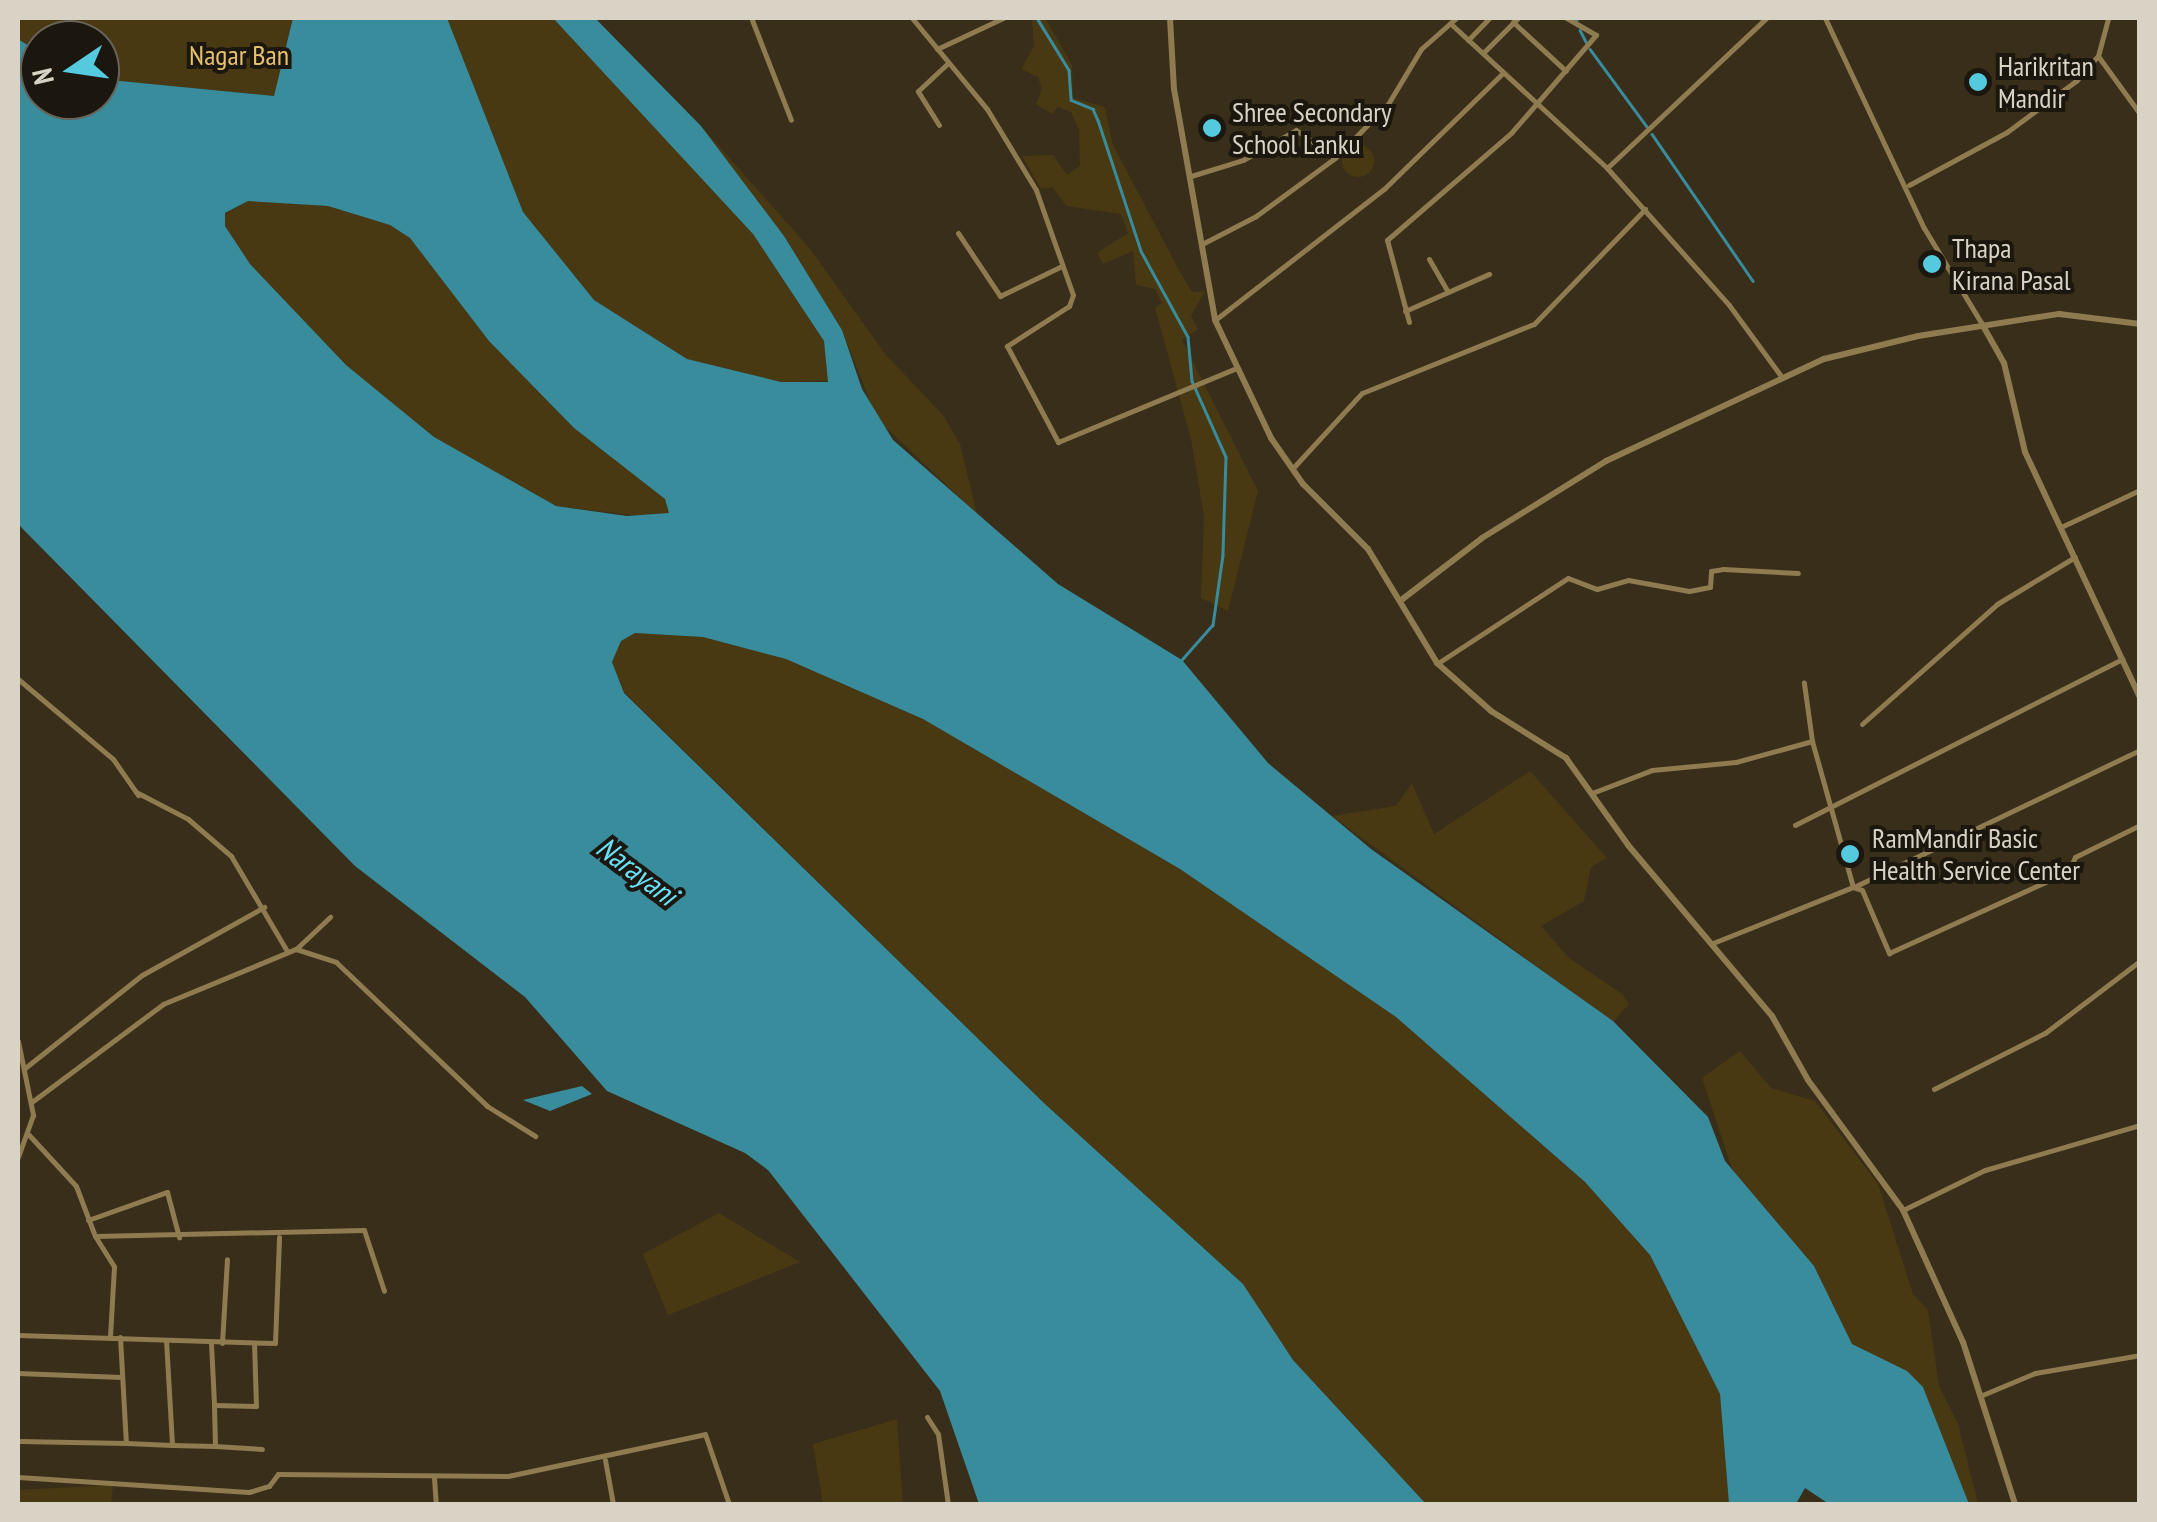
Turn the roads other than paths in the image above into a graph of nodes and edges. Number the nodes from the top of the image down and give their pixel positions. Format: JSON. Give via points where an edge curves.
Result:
{"nodes":[{"id":1,"x":754,"y":18,"type":"edge"},
{"id":2,"x":912,"y":18,"type":"edge"},
{"id":3,"x":1003,"y":18,"type":"edge"},
{"id":4,"x":1170,"y":18,"type":"edge"},
{"id":5,"x":1489,"y":18,"type":"edge"},
{"id":6,"x":1567,"y":18,"type":"edge"},
{"id":7,"x":1766,"y":18,"type":"edge"},
{"id":8,"x":1826,"y":18,"type":"edge"},
{"id":9,"x":2108,"y":18,"type":"edge"},
{"id":10,"x":1515,"y":20,"type":"edge"},
{"id":11,"x":1453,"y":21,"type":"edge"},
{"id":12,"x":1468,"y":40,"type":"junction"},
{"id":13,"x":937,"y":50,"type":"junction"},
{"id":14,"x":1483,"y":53,"type":"junction"},
{"id":15,"x":2098,"y":56,"type":"junction"},
{"id":16,"x":948,"y":62,"type":"junction"},
{"id":17,"x":1566,"y":71,"type":"junction"},
{"id":18,"x":1504,"y":73,"type":"junction"},
{"id":19,"x":1539,"y":103,"type":"junction"},
{"id":20,"x":2140,"y":114,"type":"edge"},
{"id":21,"x":791,"y":120,"type":"dead end"},
{"id":22,"x":938,"y":125,"type":"dead end"},
{"id":23,"x":1335,"y":158,"type":"junction"},
{"id":24,"x":1606,"y":168,"type":"junction"},
{"id":25,"x":1192,"y":176,"type":"junction"},
{"id":26,"x":1909,"y":185,"type":"junction"},
{"id":27,"x":1645,"y":209,"type":"junction"},
{"id":28,"x":958,"y":233,"type":"dead end"},
{"id":29,"x":1200,"y":245,"type":"junction"},
{"id":30,"x":1429,"y":259,"type":"dead end"},
{"id":31,"x":1060,"y":267,"type":"junction"},
{"id":32,"x":1489,"y":274,"type":"dead end"},
{"id":33,"x":1448,"y":292,"type":"junction"},
{"id":34,"x":1406,"y":310,"type":"junction"},
{"id":35,"x":1215,"y":320,"type":"junction"},
{"id":36,"x":1409,"y":322,"type":"dead end"},
{"id":37,"x":1982,"y":324,"type":"junction"},
{"id":38,"x":2140,"y":324,"type":"edge"},
{"id":39,"x":1234,"y":368,"type":"junction"},
{"id":40,"x":1781,"y":376,"type":"junction"},
{"id":41,"x":1292,"y":469,"type":"junction"},
{"id":42,"x":2140,"y":490,"type":"edge"},
{"id":43,"x":2061,"y":527,"type":"junction"},
{"id":44,"x":2075,"y":557,"type":"junction"},
{"id":45,"x":1798,"y":572,"type":"dead end"},
{"id":46,"x":1400,"y":601,"type":"junction"},
{"id":47,"x":2122,"y":658,"type":"junction"},
{"id":48,"x":1437,"y":663,"type":"junction"},
{"id":49,"x":18,"y":679,"type":"edge"},
{"id":50,"x":1804,"y":683,"type":"dead end"},
{"id":51,"x":2140,"y":697,"type":"edge"},
{"id":52,"x":1862,"y":724,"type":"dead end"},
{"id":53,"x":1812,"y":741,"type":"junction"},
{"id":54,"x":2140,"y":750,"type":"edge"},
{"id":55,"x":1592,"y":793,"type":"junction"},
{"id":56,"x":1830,"y":806,"type":"junction"},
{"id":57,"x":1795,"y":825,"type":"dead end"},
{"id":58,"x":2140,"y":825,"type":"edge"},
{"id":59,"x":1853,"y":887,"type":"junction"},
{"id":60,"x":264,"y":907,"type":"junction"},
{"id":61,"x":330,"y":917,"type":"dead end"},
{"id":62,"x":1713,"y":943,"type":"junction"},
{"id":63,"x":296,"y":949,"type":"junction"},
{"id":64,"x":288,"y":952,"type":"junction"},
{"id":65,"x":2140,"y":962,"type":"edge"},
{"id":66,"x":18,"y":1041,"type":"edge"},
{"id":67,"x":25,"y":1068,"type":"junction"},
{"id":68,"x":1934,"y":1089,"type":"dead end"},
{"id":69,"x":32,"y":1101,"type":"junction"},
{"id":70,"x":2140,"y":1124,"type":"edge"},
{"id":71,"x":29,"y":1135,"type":"junction"},
{"id":72,"x":535,"y":1136,"type":"dead end"},
{"id":73,"x":18,"y":1157,"type":"edge"},
{"id":74,"x":1903,"y":1210,"type":"junction"},
{"id":75,"x":88,"y":1220,"type":"junction"},
{"id":76,"x":95,"y":1236,"type":"junction"},
{"id":77,"x":279,"y":1237,"type":"junction"},
{"id":78,"x":179,"y":1238,"type":"junction"},
{"id":79,"x":227,"y":1259,"type":"dead end"},
{"id":80,"x":384,"y":1291,"type":"dead end"},
{"id":81,"x":18,"y":1334,"type":"edge"},
{"id":82,"x":110,"y":1336,"type":"junction"},
{"id":83,"x":120,"y":1337,"type":"junction"},
{"id":84,"x":166,"y":1340,"type":"junction"},
{"id":85,"x":210,"y":1342,"type":"junction"},
{"id":86,"x":222,"y":1343,"type":"junction"},
{"id":87,"x":254,"y":1343,"type":"junction"},
{"id":88,"x":2140,"y":1356,"type":"edge"},
{"id":89,"x":18,"y":1374,"type":"edge"},
{"id":90,"x":120,"y":1377,"type":"junction"},
{"id":91,"x":1980,"y":1396,"type":"junction"},
{"id":92,"x":214,"y":1405,"type":"junction"},
{"id":93,"x":927,"y":1417,"type":"dead end"},
{"id":94,"x":18,"y":1442,"type":"edge"},
{"id":95,"x":126,"y":1443,"type":"junction"},
{"id":96,"x":172,"y":1446,"type":"junction"},
{"id":97,"x":215,"y":1446,"type":"junction"},
{"id":98,"x":262,"y":1450,"type":"dead end"},
{"id":99,"x":604,"y":1460,"type":"junction"},
{"id":100,"x":18,"y":1477,"type":"edge"},
{"id":101,"x":434,"y":1478,"type":"junction"},
{"id":102,"x":436,"y":1504,"type":"edge"},
{"id":103,"x":613,"y":1504,"type":"edge"},
{"id":104,"x":729,"y":1504,"type":"edge"},
{"id":105,"x":948,"y":1504,"type":"edge"},
{"id":106,"x":2014,"y":1504,"type":"edge"}],
"edges":[{"from":1,"to":21,"type":"street"},
{"from":2,"to":13,"type":"street"},
{"from":3,"to":13,"type":"street"},
{"from":4,"to":25,"type":"street","via":[[1174,88]]},
{"from":5,"to":12,"type":"street"},
{"from":6,"to":17,"type":"street","via":[[1596,36]]},
{"from":7,"to":24,"type":"street"},
{"from":8,"to":26,"type":"street","via":[[1858,98]]},
{"from":9,"to":15,"type":"street"},
{"from":10,"to":14,"type":"street"},
{"from":10,"to":17,"type":"street"},
{"from":11,"to":12,"type":"street"},
{"from":11,"to":23,"type":"street","via":[[1421,49],[1388,104]]},
{"from":12,"to":14,"type":"street"},
{"from":13,"to":16,"type":"street"},
{"from":14,"to":18,"type":"street"},
{"from":15,"to":20,"type":"street"},
{"from":15,"to":26,"type":"street","via":[[2047,105]]},
{"from":16,"to":22,"type":"street","via":[[918,91]]},
{"from":16,"to":31,"type":"street","via":[[987,109],[1036,190]]},
{"from":17,"to":19,"type":"street"},
{"from":18,"to":19,"type":"street"},
{"from":18,"to":35,"type":"street","via":[[1384,189]]},
{"from":19,"to":24,"type":"street"},
{"from":19,"to":34,"type":"street","via":[[1387,240]]},
{"from":23,"to":25,"type":"street","via":[[1296,130],[1243,160]]},
{"from":23,"to":29,"type":"street","via":[[1256,216]]},
{"from":24,"to":27,"type":"street"},
{"from":25,"to":29,"type":"street"},
{"from":26,"to":37,"type":"street","via":[[1924,228]]},
{"from":27,"to":40,"type":"street"},
{"from":27,"to":41,"type":"street","via":[[1534,324],[1351,399]]},
{"from":28,"to":31,"type":"street","via":[[1000,296]]},
{"from":29,"to":35,"type":"street"},
{"from":30,"to":33,"type":"street"},
{"from":31,"to":39,"type":"street","via":[[1073,295],[1069,306],[1007,346],[1058,442]]},
{"from":32,"to":33,"type":"street"},
{"from":33,"to":34,"type":"street"},
{"from":34,"to":36,"type":"street"},
{"from":35,"to":39,"type":"street"},
{"from":37,"to":38,"type":"street","via":[[2059,314]]},
{"from":37,"to":40,"type":"street","via":[[1868,346]]},
{"from":37,"to":43,"type":"street","via":[[2004,362],[2026,452]]},
{"from":39,"to":41,"type":"street"},
{"from":40,"to":46,"type":"street","via":[[1606,461],[1482,538]]},
{"from":41,"to":46,"type":"street","via":[[1368,550]]},
{"from":42,"to":43,"type":"street"},
{"from":43,"to":44,"type":"street"},
{"from":44,"to":47,"type":"street"},
{"from":44,"to":52,"type":"street","via":[[1997,604]]},
{"from":45,"to":48,"type":"street","via":[[1723,568],[1711,571],[1710,587],[1689,591],[1628,580],[1597,589],[1568,578]]},
{"from":46,"to":48,"type":"street"},
{"from":47,"to":51,"type":"street"},
{"from":47,"to":56,"type":"street"},
{"from":48,"to":55,"type":"street","via":[[1491,711],[1557,750]]},
{"from":49,"to":60,"type":"street","via":[[113,759],[138,795],[188,819],[231,856]]},
{"from":50,"to":53,"type":"street"},
{"from":53,"to":55,"type":"street","via":[[1736,762],[1652,770]]},
{"from":53,"to":56,"type":"street"},
{"from":54,"to":59,"type":"street"},
{"from":55,"to":62,"type":"street"},
{"from":56,"to":57,"type":"street"},
{"from":56,"to":59,"type":"street"},
{"from":58,"to":59,"type":"street","via":[[2075,857],[2069,870],[2048,881],[1889,953],[1862,890]]},
{"from":59,"to":62,"type":"street"},
{"from":60,"to":64,"type":"street"},
{"from":60,"to":67,"type":"street","via":[[142,974]]},
{"from":61,"to":63,"type":"street"},
{"from":62,"to":74,"type":"street","via":[[1772,1016],[1808,1080]]},
{"from":63,"to":64,"type":"street"},
{"from":63,"to":72,"type":"street","via":[[336,962],[487,1106]]},
{"from":64,"to":69,"type":"street","via":[[163,1004]]},
{"from":65,"to":68,"type":"street","via":[[2045,1033]]},
{"from":66,"to":67,"type":"street"},
{"from":67,"to":69,"type":"street"},
{"from":69,"to":71,"type":"street"},
{"from":70,"to":74,"type":"street","via":[[1986,1170]]},
{"from":71,"to":73,"type":"street"},
{"from":71,"to":75,"type":"street","via":[[68,1175]]},
{"from":74,"to":91,"type":"street"},
{"from":75,"to":76,"type":"street"},
{"from":75,"to":78,"type":"street","via":[[167,1192]]},
{"from":76,"to":78,"type":"street"},
{"from":76,"to":82,"type":"street","via":[[114,1267]]},
{"from":77,"to":78,"type":"street"},
{"from":77,"to":80,"type":"street","via":[[364,1230]]},
{"from":77,"to":87,"type":"street","via":[[275,1343]]},
{"from":79,"to":86,"type":"street"},
{"from":81,"to":82,"type":"street"},
{"from":82,"to":83,"type":"street"},
{"from":83,"to":84,"type":"street"},
{"from":83,"to":90,"type":"street"},
{"from":84,"to":85,"type":"street"},
{"from":84,"to":96,"type":"street"},
{"from":85,"to":86,"type":"street"},
{"from":85,"to":92,"type":"street"},
{"from":86,"to":87,"type":"street"},
{"from":87,"to":92,"type":"street","via":[[256,1406]]},
{"from":88,"to":91,"type":"street","via":[[2035,1374]]},
{"from":89,"to":90,"type":"street"},
{"from":90,"to":95,"type":"street"},
{"from":91,"to":106,"type":"street"},
{"from":92,"to":97,"type":"street"},
{"from":93,"to":105,"type":"street","via":[[938,1434]]},
{"from":94,"to":95,"type":"street"},
{"from":95,"to":96,"type":"street"},
{"from":96,"to":97,"type":"street"},
{"from":97,"to":98,"type":"street"},
{"from":99,"to":101,"type":"street","via":[[508,1476]]},
{"from":99,"to":103,"type":"street"},
{"from":99,"to":104,"type":"street","via":[[704,1434]]},
{"from":100,"to":101,"type":"street","via":[[249,1492],[264,1489],[278,1474]]},
{"from":101,"to":102,"type":"street"}]}
